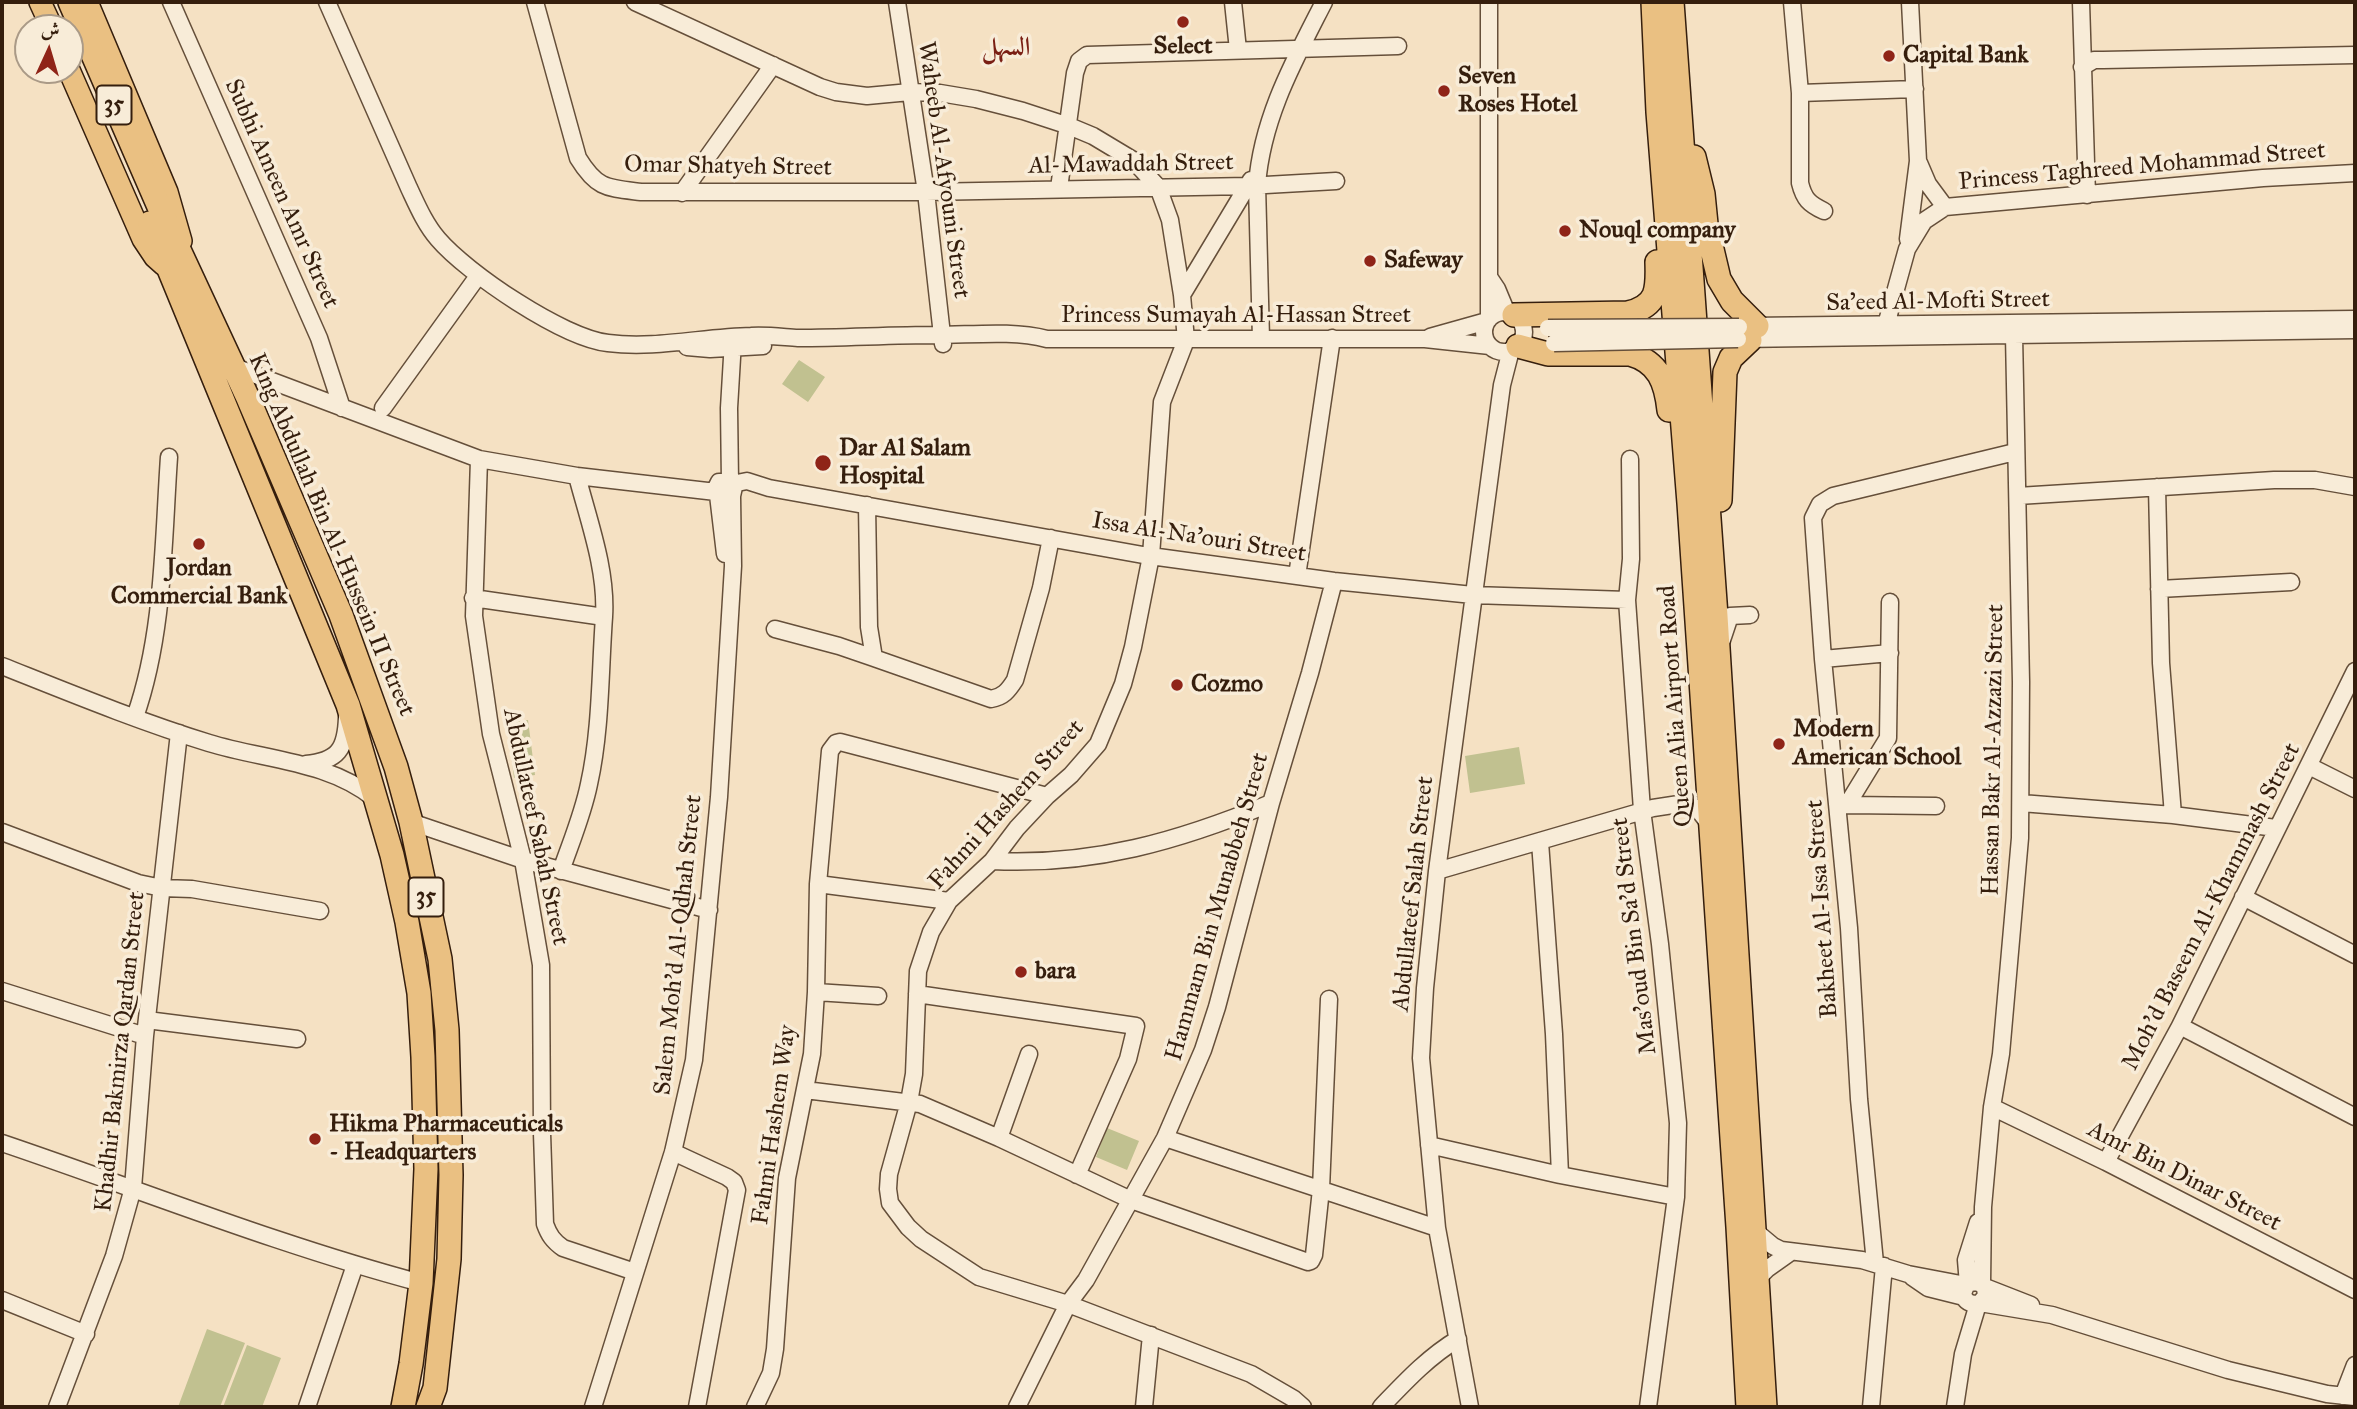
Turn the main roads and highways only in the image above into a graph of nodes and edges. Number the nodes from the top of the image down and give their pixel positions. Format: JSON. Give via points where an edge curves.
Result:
{"nodes":[{"id":1,"x":70,"y":2,"type":"edge"},
{"id":2,"x":87,"y":2,"type":"edge"},
{"id":3,"x":1653,"y":2,"type":"edge"},
{"id":4,"x":1672,"y":2,"type":"edge"},
{"id":5,"x":84,"y":66,"type":"edge"},
{"id":6,"x":75,"y":84,"type":"edge"},
{"id":7,"x":1669,"y":113,"type":"junction"},
{"id":8,"x":153,"y":211,"type":"junction"},
{"id":9,"x":177,"y":267,"type":"junction"},
{"id":10,"x":1701,"y":545,"type":"junction"},
{"id":11,"x":411,"y":1364,"type":"junction"},
{"id":12,"x":435,"y":1401,"type":"edge"},
{"id":13,"x":398,"y":1407,"type":"edge"},
{"id":14,"x":404,"y":1407,"type":"edge"},
{"id":15,"x":1748,"y":1407,"type":"edge"},
{"id":16,"x":1765,"y":1407,"type":"edge"}],
"edges":[{"from":1,"to":8,"type":"highway","name":"King Abdullah Bin Al-Hussein II Street","number":"35"},
{"from":2,"to":9,"type":"main road","via":[[179,227]]},
{"from":3,"to":7,"type":"highway","name":"Queen Alia Airport Road"},
{"from":4,"to":7,"type":"highway","name":"Queen Alia Airport Road"},
{"from":5,"to":8,"type":"highway","name":"King Abdullah Bin Al-Hussein II Street","number":"35"},
{"from":6,"to":9,"type":"main road","via":[[143,239],[155,257]]},
{"from":7,"to":10,"type":"highway","name":"Queen Alia Airport Road"},
{"from":7,"to":10,"type":"highway","via":[[1699,175],[1719,279],[1746,333],[1725,372],[1720,501]]},
{"from":7,"to":10,"type":"highway","via":[[1653,154],[1658,281],[1653,298],[1642,309],[1628,313],[1510,335],[1548,354],[1630,354],[1657,370],[1666,390],[1680,511]]},
{"from":8,"to":9,"type":"highway","name":"King Abdullah Bin Al-Hussein II Street","number":"35"},
{"from":9,"to":11,"type":"highway","name":"King Abdullah Bin Al-Hussein II Street","number":"35","via":[[348,705],[393,855],[419,993],[424,1081],[421,1283]]},
{"from":9,"to":12,"type":"highway","name":"King Abdullah Bin Al-Hussein II Street","number":"35","via":[[232,366],[341,615],[382,722],[411,822],[440,960],[447,1030],[449,1259]]},
{"from":10,"to":15,"type":"highway","name":"Queen Alia Airport Road","via":[[1703,817],[1737,1213]]},
{"from":10,"to":16,"type":"highway","name":"Queen Alia Airport Road","via":[[1713,576]]},
{"from":11,"to":13,"type":"main road"},
{"from":11,"to":14,"type":"highway","name":"King Abdullah Bin Al-Hussein II Street","number":"35"}]}
